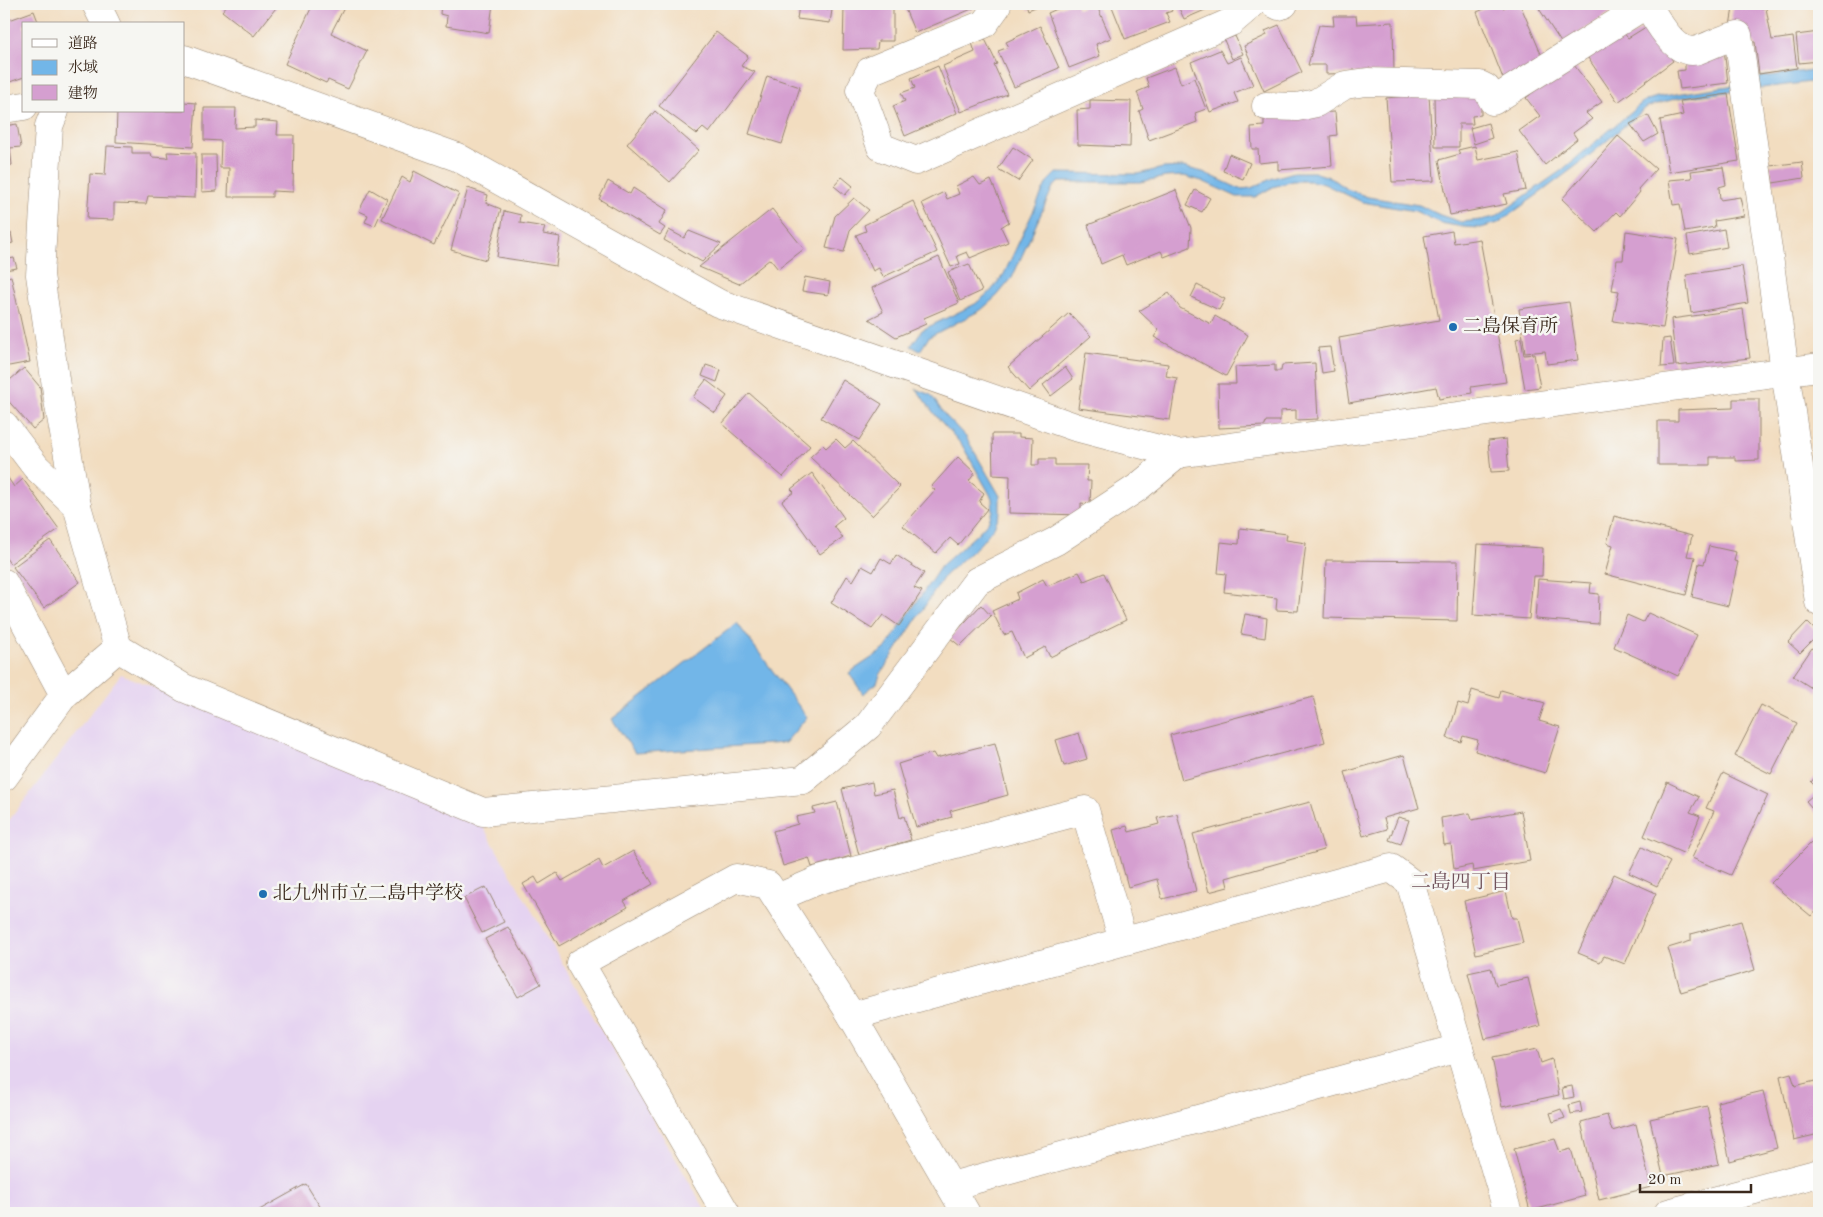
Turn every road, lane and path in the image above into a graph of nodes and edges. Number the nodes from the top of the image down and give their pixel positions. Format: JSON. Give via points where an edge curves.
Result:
{"nodes":[{"id":1,"x":96,"y":4,"type":"edge"},
{"id":2,"x":997,"y":4,"type":"edge"},
{"id":3,"x":1252,"y":4,"type":"edge"},
{"id":4,"x":1275,"y":4,"type":"edge"},
{"id":5,"x":1284,"y":4,"type":"edge"},
{"id":6,"x":105,"y":22,"type":"edge"},
{"id":7,"x":185,"y":59,"type":"edge"},
{"id":8,"x":22,"y":106,"type":"edge"},
{"id":9,"x":1266,"y":106,"type":"dead end"},
{"id":10,"x":4,"y":109,"type":"edge"},
{"id":11,"x":55,"y":112,"type":"edge"},
{"id":12,"x":1819,"y":367,"type":"edge"},
{"id":13,"x":1785,"y":371,"type":"junction"},
{"id":14,"x":4,"y":425,"type":"edge"},
{"id":15,"x":1178,"y":454,"type":"junction"},
{"id":16,"x":77,"y":506,"type":"junction"},
{"id":17,"x":4,"y":583,"type":"edge"},
{"id":18,"x":1819,"y":602,"type":"edge"},
{"id":19,"x":118,"y":648,"type":"junction"},
{"id":20,"x":64,"y":695,"type":"junction"},
{"id":21,"x":4,"y":777,"type":"edge"},
{"id":22,"x":777,"y":898,"type":"junction"},
{"id":23,"x":1122,"y":941,"type":"junction"},
{"id":24,"x":852,"y":1016,"type":"junction"},
{"id":25,"x":1460,"y":1048,"type":"junction"},
{"id":26,"x":1819,"y":1173,"type":"edge"},
{"id":27,"x":951,"y":1186,"type":"junction"},
{"id":28,"x":726,"y":1213,"type":"edge"},
{"id":29,"x":966,"y":1213,"type":"edge"},
{"id":30,"x":1508,"y":1213,"type":"edge"},
{"id":31,"x":1668,"y":1213,"type":"edge"}],
"edges":[{"from":1,"to":6,"type":"street"},
{"from":2,"to":3,"type":"street","via":[[984,24],[870,71],[860,90],[880,148],[916,161],[1231,22]]},
{"from":4,"to":5,"type":"street"},
{"from":7,"to":15,"type":"street","via":[[457,157],[718,303],[1075,428]]},
{"from":8,"to":10,"type":"street"},
{"from":9,"to":13,"type":"street","via":[[1297,107],[1316,103],[1345,85],[1367,82],[1480,85],[1486,88],[1494,101],[1647,4],[1669,38],[1682,49],[1696,51],[1738,35]]},
{"from":11,"to":16,"type":"street","via":[[50,126],[40,275]]},
{"from":12,"to":13,"type":"street"},
{"from":13,"to":15,"type":"street"},
{"from":13,"to":18,"type":"street"},
{"from":14,"to":16,"type":"street","via":[[36,467]]},
{"from":15,"to":19,"type":"street","via":[[1137,488],[1056,541],[977,581],[868,726],[803,780],[483,812],[184,688]]},
{"from":16,"to":19,"type":"street"},
{"from":17,"to":20,"type":"street"},
{"from":19,"to":20,"type":"street"},
{"from":20,"to":21,"type":"street"},
{"from":22,"to":23,"type":"street","via":[[819,880],[1085,810]]},
{"from":22,"to":24,"type":"street"},
{"from":22,"to":28,"type":"street","via":[[768,885],[736,878],[580,963]]},
{"from":23,"to":24,"type":"street"},
{"from":23,"to":25,"type":"street","via":[[1390,868],[1410,882]]},
{"from":24,"to":27,"type":"street"},
{"from":25,"to":27,"type":"street"},
{"from":25,"to":30,"type":"street"},
{"from":26,"to":31,"type":"street"},
{"from":27,"to":29,"type":"street"}]}
